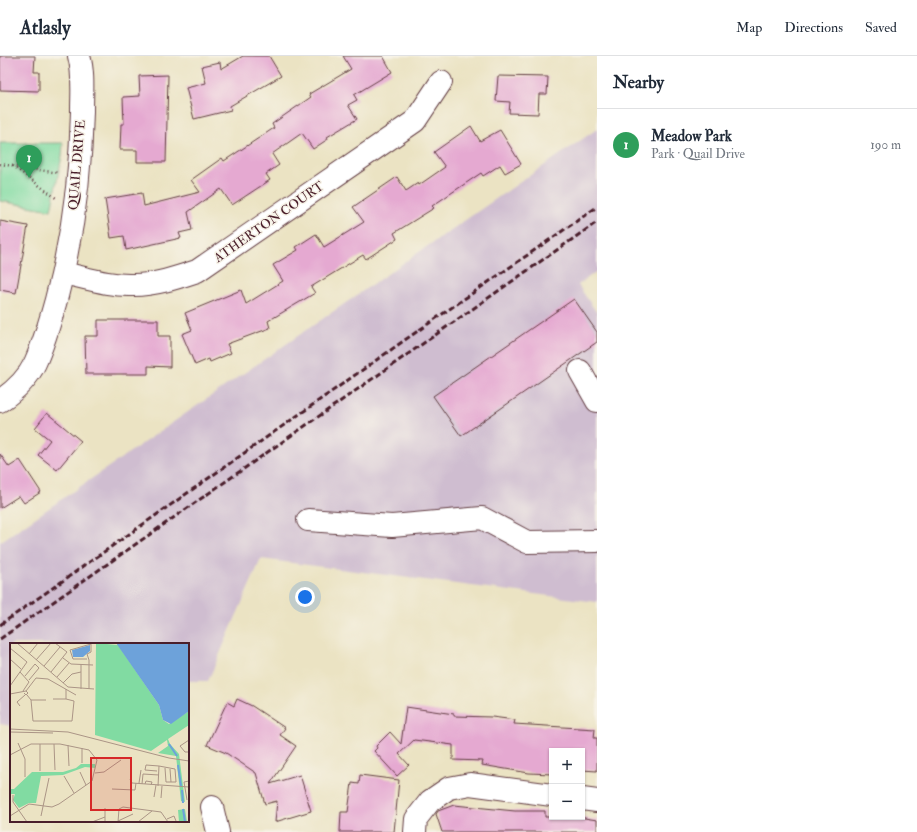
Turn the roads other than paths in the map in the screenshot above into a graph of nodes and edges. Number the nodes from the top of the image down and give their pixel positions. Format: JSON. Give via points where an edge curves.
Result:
{"nodes":[{"id":1,"x":84,"y":57,"type":"edge"},
{"id":2,"x":441,"y":82,"type":"dead end"},
{"id":3,"x":63,"y":273,"type":"junction"},
{"id":4,"x":580,"y":371,"type":"dead end"},
{"id":5,"x":597,"y":400,"type":"edge"},
{"id":6,"x":0,"y":401,"type":"edge"},
{"id":7,"x":308,"y":520,"type":"dead end"},
{"id":8,"x":597,"y":541,"type":"edge"},
{"id":9,"x":549,"y":795,"type":"edge"},
{"id":10,"x":585,"y":799,"type":"edge"},
{"id":11,"x":597,"y":801,"type":"edge"},
{"id":12,"x":212,"y":807,"type":"dead end"},
{"id":13,"x":218,"y":832,"type":"edge"},
{"id":14,"x":415,"y":832,"type":"edge"}],
"edges":[{"from":1,"to":3,"type":"street","name":"QUAIL DRIVE","via":[[81,142],[72,226]]},
{"from":2,"to":3,"type":"street","name":"ATHERTON COURT","via":[[415,121],[196,271],[168,280],[133,286]]},
{"from":3,"to":6,"type":"street","name":"QUAIL DRIVE","via":[[47,334],[34,365],[11,393]]},
{"from":4,"to":5,"type":"street"},
{"from":7,"to":8,"type":"street","via":[[392,526],[482,518],[526,542]]},
{"from":9,"to":14,"type":"street","via":[[470,784],[449,788],[425,807],[416,819]]},
{"from":10,"to":11,"type":"street"},
{"from":12,"to":13,"type":"street"}]}
